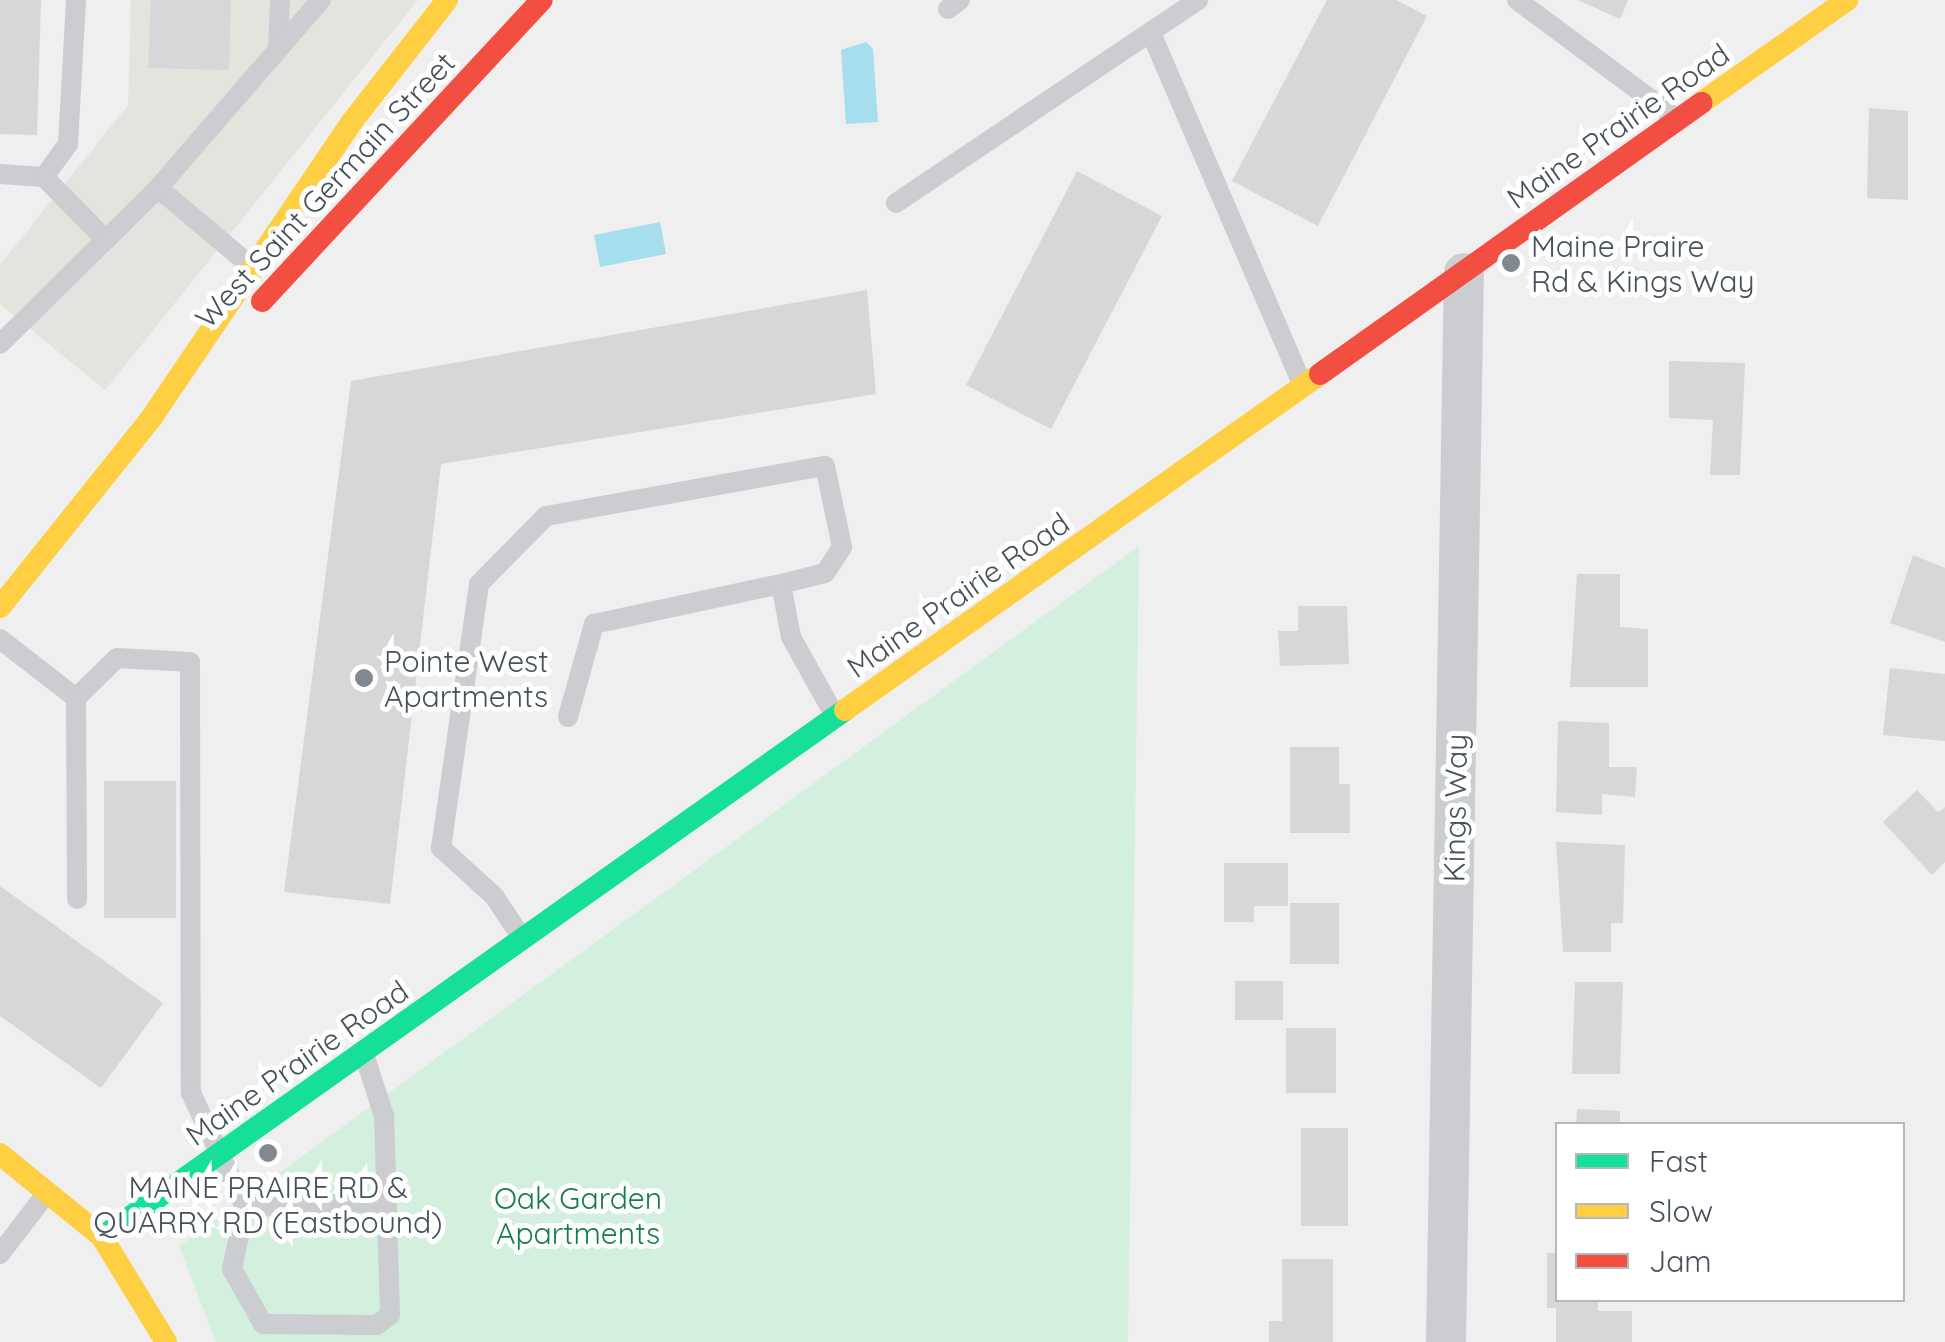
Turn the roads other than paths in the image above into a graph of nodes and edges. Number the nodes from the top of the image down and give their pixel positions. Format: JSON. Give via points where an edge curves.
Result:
{"nodes":[{"id":1,"x":76,"y":0,"type":"edge"},
{"id":2,"x":280,"y":0,"type":"edge"},
{"id":3,"x":322,"y":0,"type":"edge"},
{"id":4,"x":447,"y":0,"type":"edge"},
{"id":5,"x":542,"y":0,"type":"edge"},
{"id":6,"x":1198,"y":0,"type":"edge"},
{"id":7,"x":1517,"y":0,"type":"edge"},
{"id":8,"x":1847,"y":0,"type":"edge"},
{"id":9,"x":1151,"y":33,"type":"junction"},
{"id":10,"x":278,"y":50,"type":"junction"},
{"id":11,"x":1679,"y":120,"type":"junction"},
{"id":12,"x":0,"y":174,"type":"edge"},
{"id":13,"x":44,"y":178,"type":"junction"},
{"id":14,"x":158,"y":188,"type":"junction"},
{"id":15,"x":896,"y":203,"type":"dead end"},
{"id":16,"x":106,"y":240,"type":"junction"},
{"id":17,"x":253,"y":267,"type":"junction"},
{"id":18,"x":1464,"y":273,"type":"junction"},
{"id":19,"x":0,"y":344,"type":"edge"},
{"id":20,"x":1304,"y":387,"type":"junction"},
{"id":21,"x":150,"y":420,"type":"junction"},
{"id":22,"x":781,"y":584,"type":"junction"},
{"id":23,"x":0,"y":608,"type":"edge"},
{"id":24,"x":0,"y":639,"type":"edge"},
{"id":25,"x":76,"y":698,"type":"junction"},
{"id":26,"x":568,"y":717,"type":"dead end"},
{"id":27,"x":836,"y":717,"type":"junction"},
{"id":28,"x":77,"y":899,"type":"dead end"},
{"id":29,"x":523,"y":940,"type":"junction"},
{"id":30,"x":363,"y":1052,"type":"junction"},
{"id":31,"x":0,"y":1154,"type":"edge"},
{"id":32,"x":217,"y":1156,"type":"junction"},
{"id":33,"x":47,"y":1192,"type":"junction"},
{"id":34,"x":387,"y":1202,"type":"junction"},
{"id":35,"x":245,"y":1207,"type":"junction"},
{"id":36,"x":102,"y":1237,"type":"junction"},
{"id":37,"x":0,"y":1254,"type":"edge"},
{"id":38,"x":166,"y":1342,"type":"edge"},
{"id":39,"x":1446,"y":1342,"type":"edge"}],
"edges":[{"from":1,"to":13,"type":"lane","via":[[68,144]]},
{"from":2,"to":10,"type":"lane"},
{"from":3,"to":10,"type":"lane"},
{"from":4,"to":17,"type":"street","name":"West Saint Germain Street","via":[[351,123]]},
{"from":5,"to":21,"type":"street","name":"West Saint Germain Street"},
{"from":6,"to":9,"type":"lane"},
{"from":7,"to":11,"type":"lane"},
{"from":8,"to":11,"type":"street","name":"Maine Prairie Road"},
{"from":9,"to":15,"type":"lane"},
{"from":9,"to":20,"type":"lane"},
{"from":10,"to":14,"type":"lane"},
{"from":11,"to":18,"type":"street","name":"Maine Prairie Road"},
{"from":12,"to":13,"type":"lane"},
{"from":13,"to":16,"type":"lane"},
{"from":14,"to":16,"type":"lane"},
{"from":14,"to":17,"type":"lane"},
{"from":16,"to":19,"type":"lane"},
{"from":17,"to":21,"type":"street","name":"West Saint Germain Street"},
{"from":18,"to":20,"type":"street","name":"Maine Prairie Road"},
{"from":18,"to":39,"type":"street","name":"Kings Way"},
{"from":20,"to":27,"type":"street","name":"Maine Prairie Road"},
{"from":21,"to":23,"type":"street","name":"West Saint Germain Street"},
{"from":22,"to":26,"type":"lane","via":[[594,624]]},
{"from":22,"to":27,"type":"lane","via":[[791,637]]},
{"from":22,"to":29,"type":"lane","via":[[824,572],[842,547],[826,466],[546,516],[479,584],[441,848],[494,896]]},
{"from":24,"to":25,"type":"lane"},
{"from":25,"to":28,"type":"lane"},
{"from":25,"to":32,"type":"lane","via":[[118,658],[190,662],[191,1093]]},
{"from":27,"to":29,"type":"street","name":"Maine Prairie Road"},
{"from":29,"to":30,"type":"street","name":"Maine Prairie Road"},
{"from":30,"to":32,"type":"street","name":"Maine Prairie Road"},
{"from":30,"to":34,"type":"lane","via":[[384,1116]]},
{"from":31,"to":33,"type":"street"},
{"from":32,"to":35,"type":"lane"},
{"from":32,"to":36,"type":"street","name":"Maine Prairie Road"},
{"from":33,"to":36,"type":"street"},
{"from":33,"to":37,"type":"lane"},
{"from":34,"to":35,"type":"lane"},
{"from":34,"to":35,"type":"lane","via":[[390,1315],[377,1325],[263,1324],[232,1268]]},
{"from":36,"to":38,"type":"street"}]}
